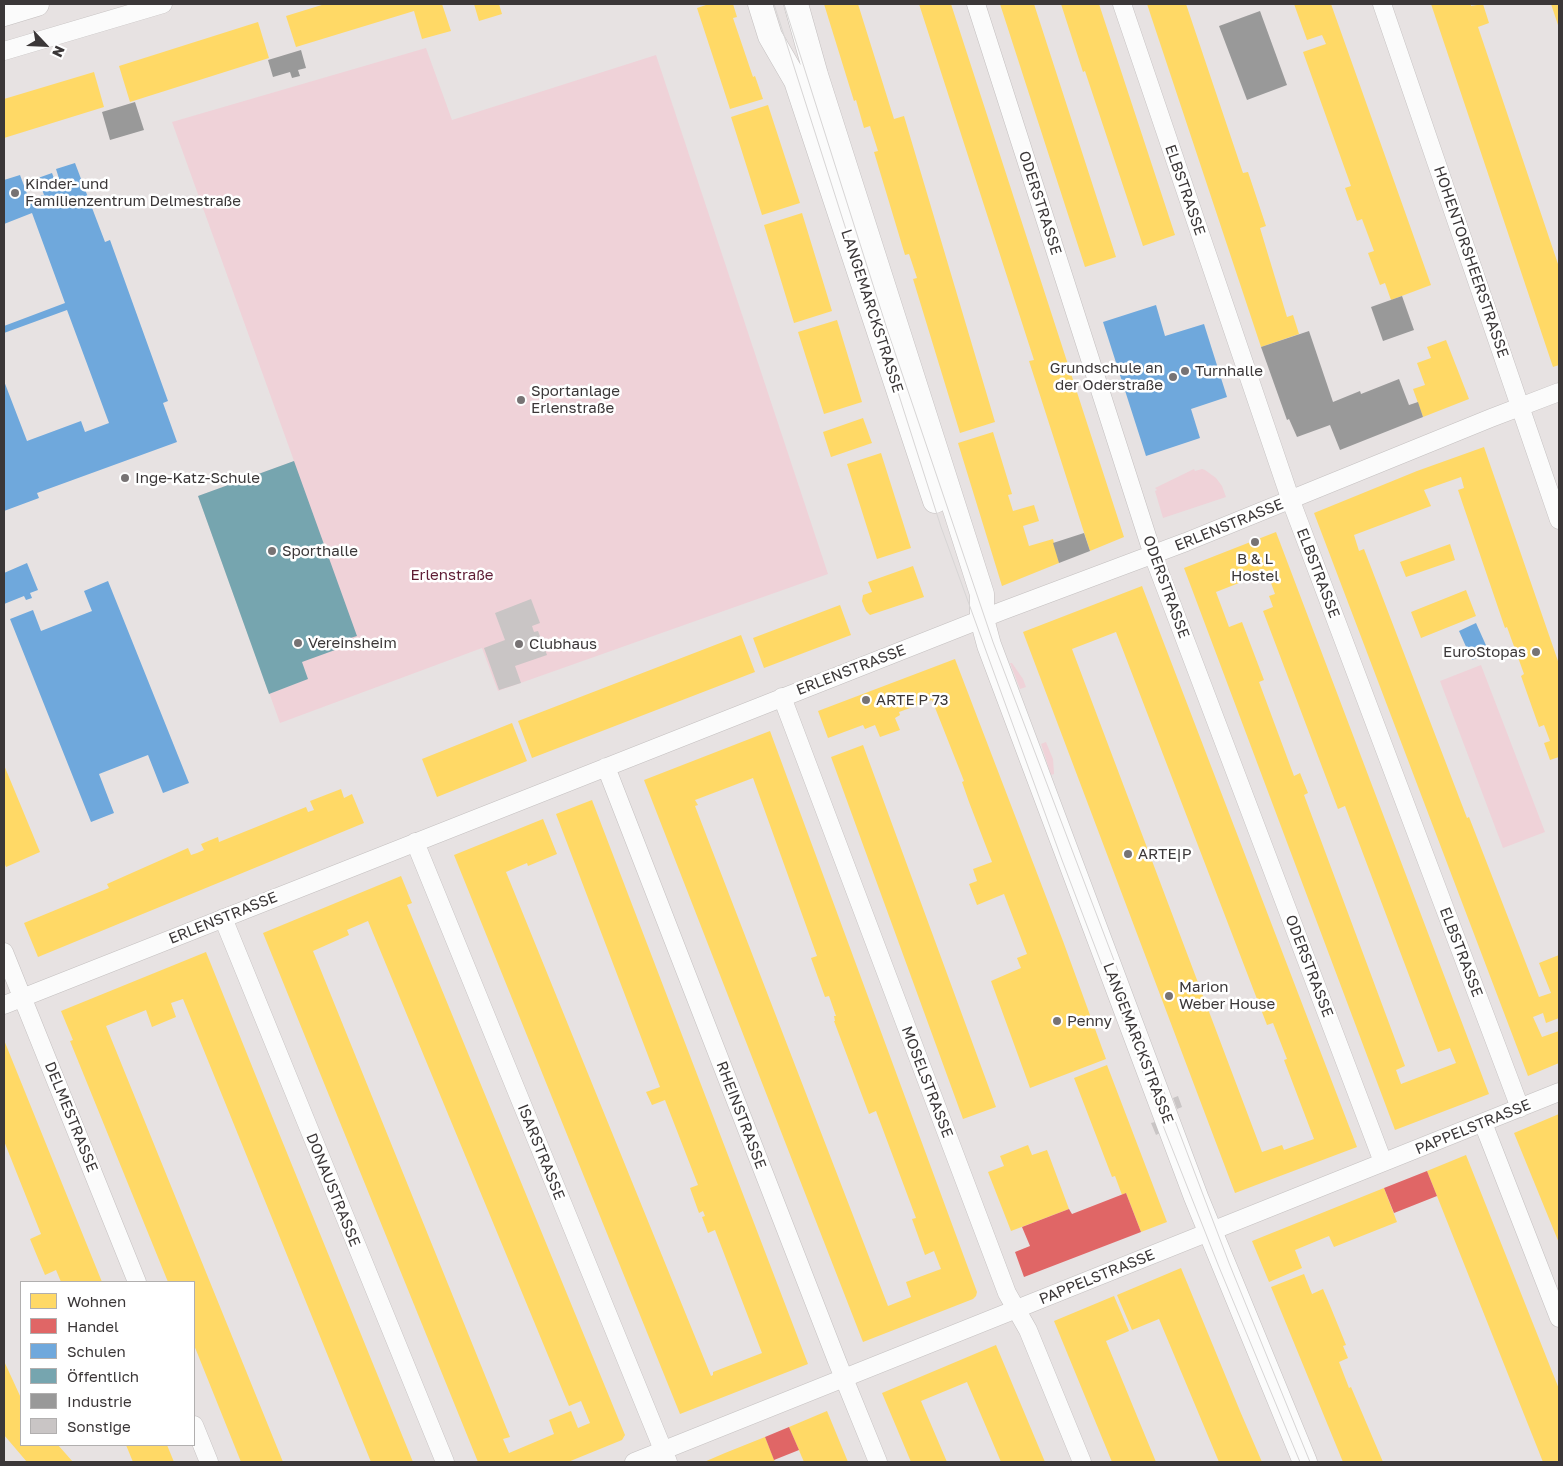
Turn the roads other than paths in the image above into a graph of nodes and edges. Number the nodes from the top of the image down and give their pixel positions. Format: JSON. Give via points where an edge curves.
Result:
{"nodes":[{"id":1,"x":37,"y":4,"type":"edge"},
{"id":2,"x":163,"y":4,"type":"edge"},
{"id":3,"x":760,"y":4,"type":"edge"},
{"id":4,"x":796,"y":4,"type":"edge"},
{"id":5,"x":976,"y":4,"type":"edge"},
{"id":6,"x":1122,"y":4,"type":"edge"},
{"id":7,"x":1382,"y":4,"type":"edge"},
{"id":8,"x":4,"y":14,"type":"edge"},
{"id":9,"x":4,"y":51,"type":"edge"},
{"id":10,"x":1559,"y":392,"type":"edge"},
{"id":11,"x":1520,"y":406,"type":"junction"},
{"id":12,"x":1291,"y":501,"type":"junction"},
{"id":13,"x":1559,"y":520,"type":"edge"},
{"id":14,"x":1153,"y":555,"type":"junction"},
{"id":15,"x":982,"y":619,"type":"junction"},
{"id":16,"x":782,"y":697,"type":"junction"},
{"id":17,"x":606,"y":767,"type":"junction"},
{"id":18,"x":415,"y":842,"type":"junction"},
{"id":19,"x":222,"y":918,"type":"junction"},
{"id":20,"x":4,"y":952,"type":"edge"},
{"id":21,"x":22,"y":998,"type":"junction"},
{"id":22,"x":4,"y":1005,"type":"edge"},
{"id":23,"x":1559,"y":1092,"type":"edge"},
{"id":24,"x":1520,"y":1108,"type":"junction"},
{"id":25,"x":1483,"y":1123,"type":"junction"},
{"id":26,"x":1383,"y":1162,"type":"junction"},
{"id":27,"x":1210,"y":1231,"type":"junction"},
{"id":28,"x":137,"y":1281,"type":"edge"},
{"id":29,"x":1017,"y":1310,"type":"junction"},
{"id":30,"x":1559,"y":1318,"type":"edge"},
{"id":31,"x":844,"y":1379,"type":"junction"},
{"id":32,"x":195,"y":1427,"type":"edge"},
{"id":33,"x":665,"y":1457,"type":"edge"},
{"id":34,"x":209,"y":1462,"type":"edge"},
{"id":35,"x":445,"y":1462,"type":"edge"},
{"id":36,"x":634,"y":1462,"type":"edge"},
{"id":37,"x":878,"y":1462,"type":"edge"},
{"id":38,"x":1082,"y":1462,"type":"edge"},
{"id":39,"x":1305,"y":1462,"type":"edge"}],
"edges":[{"from":1,"to":8,"type":"main road"},
{"from":2,"to":9,"type":"street"},
{"from":3,"to":15,"type":"main road","name":"LANGEMARCKSTRASSE","via":[[770,36],[796,81],[968,598]]},
{"from":4,"to":15,"type":"main road","name":"LANGEMARCKSTRASSE","via":[[982,594]]},
{"from":5,"to":14,"type":"street","name":"ODERSTRASSE"},
{"from":6,"to":12,"type":"street","name":"ELBSTRASSE"},
{"from":7,"to":11,"type":"street","name":"HOHENTORSHEERSTRASSE"},
{"from":10,"to":11,"type":"street","name":"ERLENSTRASSE"},
{"from":11,"to":12,"type":"street","name":"ERLENSTRASSE"},
{"from":11,"to":13,"type":"street","name":"HOHENTORSHEERSTRASSE"},
{"from":12,"to":14,"type":"street","name":"ERLENSTRASSE"},
{"from":12,"to":24,"type":"street","name":"ELBSTRASSE"},
{"from":14,"to":15,"type":"street","name":"ERLENSTRASSE"},
{"from":14,"to":26,"type":"street","name":"ODERSTRASSE"},
{"from":15,"to":16,"type":"street","name":"ERLENSTRASSE"},
{"from":15,"to":27,"type":"main road","name":"LANGEMARCKSTRASSE","via":[[989,645]]},
{"from":16,"to":17,"type":"street","name":"ERLENSTRASSE"},
{"from":16,"to":29,"type":"street","name":"MOSELSTRASSE","via":[[1003,1284]]},
{"from":17,"to":18,"type":"street","name":"ERLENSTRASSE"},
{"from":17,"to":31,"type":"street","name":"RHEINSTRASSE"},
{"from":18,"to":19,"type":"street","name":"ERLENSTRASSE"},
{"from":18,"to":33,"type":"street","name":"ISARSTRASSE"},
{"from":19,"to":21,"type":"street","name":"ERLENSTRASSE"},
{"from":19,"to":35,"type":"street","name":"DONAUSTRASSE"},
{"from":20,"to":21,"type":"street","name":"DELMESTRASSE"},
{"from":21,"to":22,"type":"street","name":"ERLENSTRASSE"},
{"from":21,"to":28,"type":"street","name":"DELMESTRASSE"},
{"from":23,"to":24,"type":"street","name":"PAPPELSTRASSE"},
{"from":24,"to":25,"type":"street","name":"PAPPELSTRASSE"},
{"from":25,"to":26,"type":"street","name":"PAPPELSTRASSE"},
{"from":25,"to":30,"type":"street"},
{"from":26,"to":27,"type":"street","name":"PAPPELSTRASSE"},
{"from":27,"to":29,"type":"street","name":"PAPPELSTRASSE"},
{"from":27,"to":39,"type":"main road","name":"LANGEMARCKSTRASSE"},
{"from":29,"to":31,"type":"street","name":"PAPPELSTRASSE"},
{"from":29,"to":38,"type":"street","name":"MOSELSTRASSE"},
{"from":31,"to":33,"type":"street","name":"PAPPELSTRASSE"},
{"from":31,"to":37,"type":"street","name":"RHEINSTRASSE"},
{"from":32,"to":34,"type":"street"},
{"from":33,"to":36,"type":"street","name":"PAPPELSTRASSE"}]}
